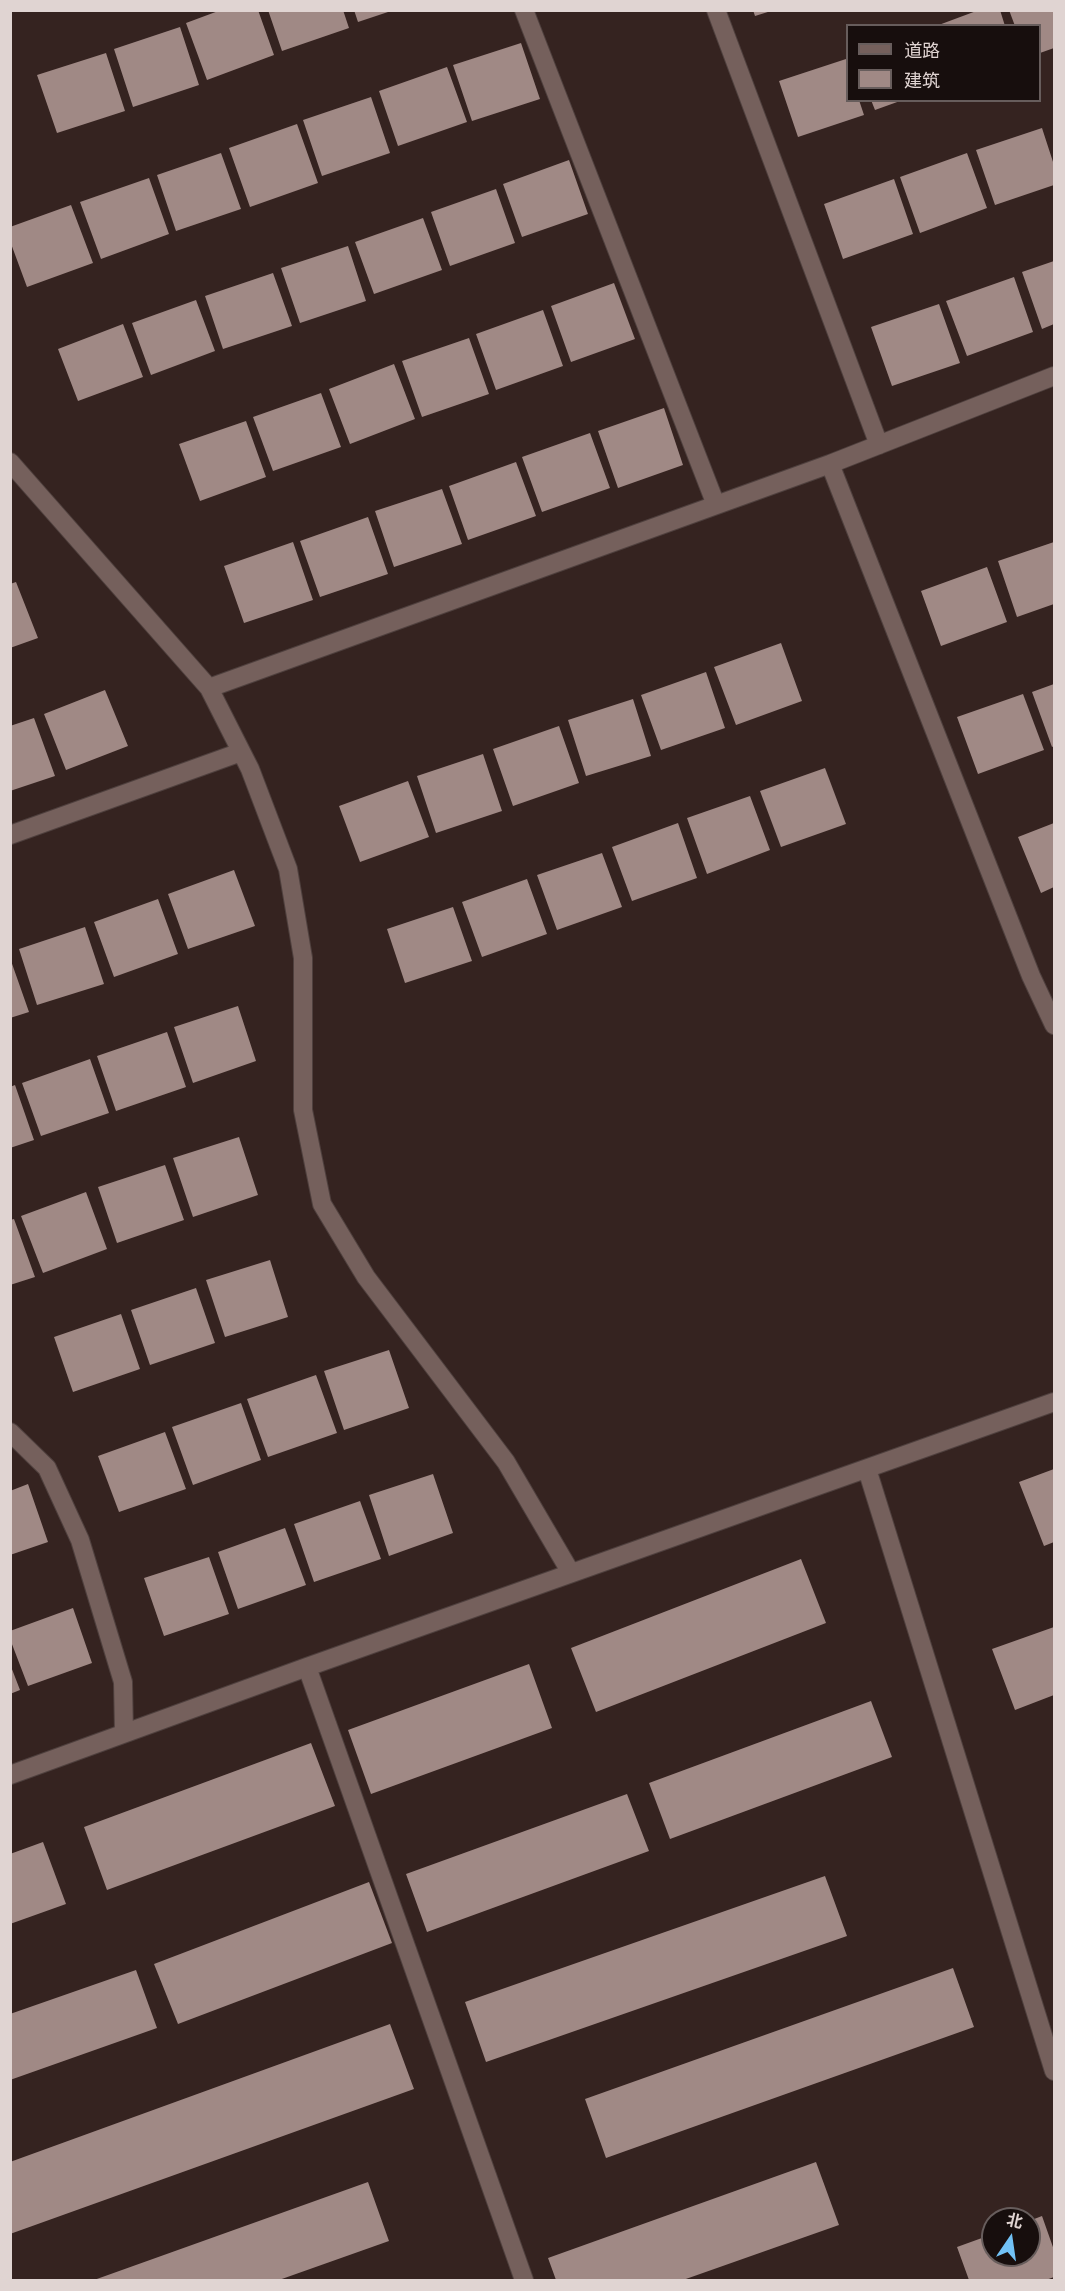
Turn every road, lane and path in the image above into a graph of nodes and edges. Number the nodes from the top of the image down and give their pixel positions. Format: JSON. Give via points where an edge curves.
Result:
{"nodes":[{"id":1,"x":524,"y":10,"type":"edge"},
{"id":2,"x":716,"y":10,"type":"edge"},
{"id":3,"x":1054,"y":376,"type":"edge"},
{"id":4,"x":879,"y":445,"type":"junction"},
{"id":5,"x":10,"y":462,"type":"edge"},
{"id":6,"x":830,"y":464,"type":"junction"},
{"id":7,"x":716,"y":505,"type":"junction"},
{"id":8,"x":208,"y":688,"type":"junction"},
{"id":9,"x":241,"y":752,"type":"junction"},
{"id":10,"x":10,"y":835,"type":"edge"},
{"id":11,"x":1054,"y":1025,"type":"edge"},
{"id":12,"x":1054,"y":1402,"type":"edge"},
{"id":13,"x":10,"y":1432,"type":"edge"},
{"id":14,"x":867,"y":1469,"type":"junction"},
{"id":15,"x":571,"y":1573,"type":"junction"},
{"id":16,"x":307,"y":1667,"type":"junction"},
{"id":17,"x":124,"y":1733,"type":"junction"},
{"id":18,"x":10,"y":1775,"type":"edge"},
{"id":19,"x":1054,"y":2071,"type":"edge"},
{"id":20,"x":524,"y":2280,"type":"edge"}],
"edges":[{"from":1,"to":7,"type":"street"},
{"from":2,"to":4,"type":"street"},
{"from":3,"to":4,"type":"street"},
{"from":4,"to":6,"type":"street"},
{"from":5,"to":8,"type":"street"},
{"from":6,"to":7,"type":"street"},
{"from":6,"to":11,"type":"street","via":[[1031,976]]},
{"from":7,"to":8,"type":"street"},
{"from":8,"to":9,"type":"street"},
{"from":9,"to":10,"type":"street"},
{"from":9,"to":15,"type":"street","via":[[288,869],[303,958],[303,1110],[322,1204],[366,1277],[506,1461]]},
{"from":12,"to":14,"type":"street"},
{"from":13,"to":17,"type":"street","via":[[47,1468],[80,1540],[123,1682]]},
{"from":14,"to":15,"type":"street"},
{"from":14,"to":19,"type":"street"},
{"from":15,"to":16,"type":"street"},
{"from":16,"to":17,"type":"street"},
{"from":16,"to":20,"type":"street"},
{"from":17,"to":18,"type":"street"}]}
